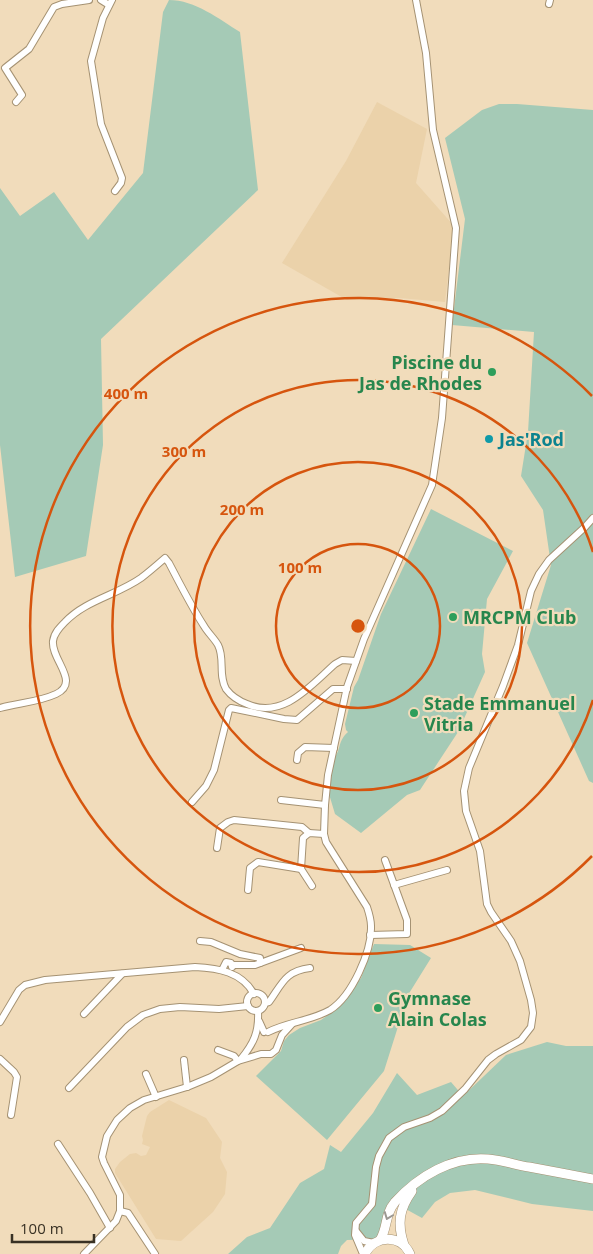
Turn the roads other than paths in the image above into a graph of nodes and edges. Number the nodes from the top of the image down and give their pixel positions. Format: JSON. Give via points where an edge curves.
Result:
{"nodes":[{"id":1,"x":89,"y":0,"type":"edge"},
{"id":2,"x":101,"y":0,"type":"edge"},
{"id":3,"x":416,"y":0,"type":"edge"},
{"id":4,"x":110,"y":2,"type":"edge"},
{"id":5,"x":16,"y":102,"type":"dead end"},
{"id":6,"x":115,"y":191,"type":"dead end"},
{"id":7,"x":593,"y":518,"type":"edge"},
{"id":8,"x":356,"y":661,"type":"junction"},
{"id":9,"x":347,"y":690,"type":"junction"},
{"id":10,"x":0,"y":708,"type":"edge"},
{"id":11,"x":334,"y":748,"type":"junction"},
{"id":12,"x":296,"y":760,"type":"dead end"},
{"id":13,"x":281,"y":800,"type":"dead end"},
{"id":14,"x":192,"y":802,"type":"dead end"},
{"id":15,"x":324,"y":805,"type":"junction"},
{"id":16,"x":309,"y":833,"type":"junction"},
{"id":17,"x":324,"y":834,"type":"junction"},
{"id":18,"x":217,"y":848,"type":"dead end"},
{"id":19,"x":385,"y":860,"type":"dead end"},
{"id":20,"x":301,"y":869,"type":"junction"},
{"id":21,"x":447,"y":870,"type":"dead end"},
{"id":22,"x":394,"y":885,"type":"junction"},
{"id":23,"x":312,"y":886,"type":"dead end"},
{"id":24,"x":248,"y":890,"type":"dead end"},
{"id":25,"x":370,"y":935,"type":"junction"},
{"id":26,"x":200,"y":941,"type":"dead end"},
{"id":27,"x":301,"y":948,"type":"dead end"},
{"id":28,"x":260,"y":963,"type":"junction"},
{"id":29,"x":232,"y":965,"type":"junction"},
{"id":30,"x":310,"y":968,"type":"dead end"},
{"id":31,"x":222,"y":970,"type":"junction"},
{"id":32,"x":231,"y":973,"type":"junction"},
{"id":33,"x":122,"y":974,"type":"junction"},
{"id":34,"x":254,"y":994,"type":"junction"},
{"id":35,"x":265,"y":1003,"type":"junction"},
{"id":36,"x":248,"y":1006,"type":"junction"},
{"id":37,"x":258,"y":1011,"type":"junction"},
{"id":38,"x":84,"y":1014,"type":"dead end"},
{"id":39,"x":259,"y":1021,"type":"junction"},
{"id":40,"x":0,"y":1022,"type":"edge"},
{"id":41,"x":292,"y":1023,"type":"junction"},
{"id":42,"x":266,"y":1032,"type":"junction"},
{"id":43,"x":255,"y":1040,"type":"junction"},
{"id":44,"x":277,"y":1043,"type":"junction"},
{"id":45,"x":218,"y":1050,"type":"dead end"},
{"id":46,"x":261,"y":1054,"type":"junction"},
{"id":47,"x":0,"y":1059,"type":"edge"},
{"id":48,"x":184,"y":1060,"type":"dead end"},
{"id":49,"x":240,"y":1060,"type":"junction"},
{"id":50,"x":146,"y":1074,"type":"dead end"},
{"id":51,"x":187,"y":1087,"type":"junction"},
{"id":52,"x":70,"y":1088,"type":"dead end"},
{"id":53,"x":156,"y":1097,"type":"junction"},
{"id":54,"x":12,"y":1115,"type":"dead end"},
{"id":55,"x":58,"y":1144,"type":"dead end"},
{"id":56,"x":429,"y":1173,"type":"junction"},
{"id":57,"x":593,"y":1179,"type":"edge"},
{"id":58,"x":120,"y":1211,"type":"junction"},
{"id":59,"x":110,"y":1228,"type":"junction"},
{"id":60,"x":355,"y":1230,"type":"junction"},
{"id":61,"x":377,"y":1241,"type":"junction"},
{"id":62,"x":404,"y":1245,"type":"junction"},
{"id":63,"x":84,"y":1254,"type":"edge"},
{"id":64,"x":155,"y":1254,"type":"edge"},
{"id":65,"x":364,"y":1254,"type":"edge"},
{"id":66,"x":410,"y":1254,"type":"edge"}],
"edges":[{"from":1,"to":5,"type":"street","via":[[54,7],[29,49],[6,68],[22,94]]},
{"from":2,"to":4,"type":"street"},
{"from":3,"to":8,"type":"street","via":[[426,53],[433,130],[456,228],[446,382],[432,485]]},
{"from":4,"to":6,"type":"street","via":[[91,61],[101,124],[122,178]]},
{"from":7,"to":60,"type":"street","via":[[549,560],[535,583],[518,645],[469,768],[464,791],[466,811],[480,851],[487,904],[520,961],[531,1000],[531,1027],[521,1040],[488,1060],[442,1111],[404,1127],[389,1138],[376,1167],[373,1201],[358,1220]]},
{"from":8,"to":9,"type":"street"},
{"from":8,"to":10,"type":"street","via":[[342,660],[335,664],[291,702],[280,706],[251,706],[236,699],[226,688],[221,668],[222,654],[217,643],[204,628],[165,558],[140,578],[78,610],[56,632],[53,639],[55,652],[67,678],[63,689]]},
{"from":9,"to":11,"type":"street"},
{"from":9,"to":14,"type":"street","via":[[333,689],[297,720],[231,708],[214,770]]},
{"from":11,"to":12,"type":"street","via":[[305,747]]},
{"from":11,"to":15,"type":"street"},
{"from":13,"to":15,"type":"street"},
{"from":15,"to":17,"type":"street"},
{"from":16,"to":17,"type":"street"},
{"from":16,"to":18,"type":"street","via":[[302,828],[234,820],[220,828]]},
{"from":16,"to":20,"type":"street","via":[[303,838]]},
{"from":17,"to":25,"type":"street","via":[[332,854],[367,907],[371,919]]},
{"from":19,"to":22,"type":"street"},
{"from":20,"to":23,"type":"street"},
{"from":20,"to":24,"type":"street","via":[[258,862],[250,868]]},
{"from":21,"to":22,"type":"street"},
{"from":22,"to":25,"type":"street","via":[[407,920],[408,934]]},
{"from":25,"to":41,"type":"street","via":[[356,978],[340,1001],[330,1010]]},
{"from":26,"to":28,"type":"street","via":[[260,958]]},
{"from":27,"to":28,"type":"street"},
{"from":28,"to":29,"type":"street"},
{"from":29,"to":31,"type":"street","via":[[226,962]]},
{"from":29,"to":32,"type":"street"},
{"from":30,"to":35,"type":"street","via":[[298,970],[287,977]]},
{"from":31,"to":32,"type":"street"},
{"from":31,"to":33,"type":"street","via":[[195,967]]},
{"from":32,"to":34,"type":"street","via":[[244,980]]},
{"from":33,"to":38,"type":"street"},
{"from":33,"to":40,"type":"street","via":[[45,980],[25,985],[18,990]]},
{"from":34,"to":35,"type":"street","via":[[262,996]]},
{"from":34,"to":36,"type":"street","via":[[248,998]]},
{"from":35,"to":37,"type":"street"},
{"from":36,"to":37,"type":"street"},
{"from":36,"to":52,"type":"street","via":[[219,1009],[180,1007],[143,1015],[127,1027]]},
{"from":37,"to":39,"type":"street"},
{"from":39,"to":42,"type":"street"},
{"from":39,"to":43,"type":"street"},
{"from":41,"to":42,"type":"street"},
{"from":41,"to":44,"type":"street"},
{"from":42,"to":43,"type":"street"},
{"from":42,"to":44,"type":"street","via":[[275,1036]]},
{"from":43,"to":46,"type":"street","via":[[255,1049]]},
{"from":43,"to":49,"type":"street"},
{"from":44,"to":46,"type":"street","via":[[276,1050]]},
{"from":45,"to":49,"type":"street"},
{"from":46,"to":49,"type":"street"},
{"from":47,"to":54,"type":"street","via":[[17,1077]]},
{"from":48,"to":51,"type":"street"},
{"from":49,"to":51,"type":"street"},
{"from":50,"to":53,"type":"street"},
{"from":51,"to":53,"type":"street"},
{"from":53,"to":58,"type":"street","via":[[144,1100],[123,1114],[106,1136],[102,1156],[120,1195]]},
{"from":55,"to":59,"type":"street"},
{"from":56,"to":57,"type":"main road","via":[[456,1162],[488,1159]]},
{"from":56,"to":61,"type":"main road","one_way":true,"via":[[394,1203],[386,1217],[384,1232]]},
{"from":56,"to":62,"type":"main road","via":[[410,1193],[401,1210],[399,1228]]},
{"from":58,"to":59,"type":"street"},
{"from":58,"to":64,"type":"street","via":[[128,1213]]},
{"from":59,"to":63,"type":"street"},
{"from":60,"to":61,"type":"street","via":[[364,1241]]},
{"from":60,"to":65,"type":"street"},
{"from":61,"to":62,"type":"main road","via":[[392,1239]]},
{"from":61,"to":65,"type":"main road"},
{"from":62,"to":66,"type":"main road"}]}
